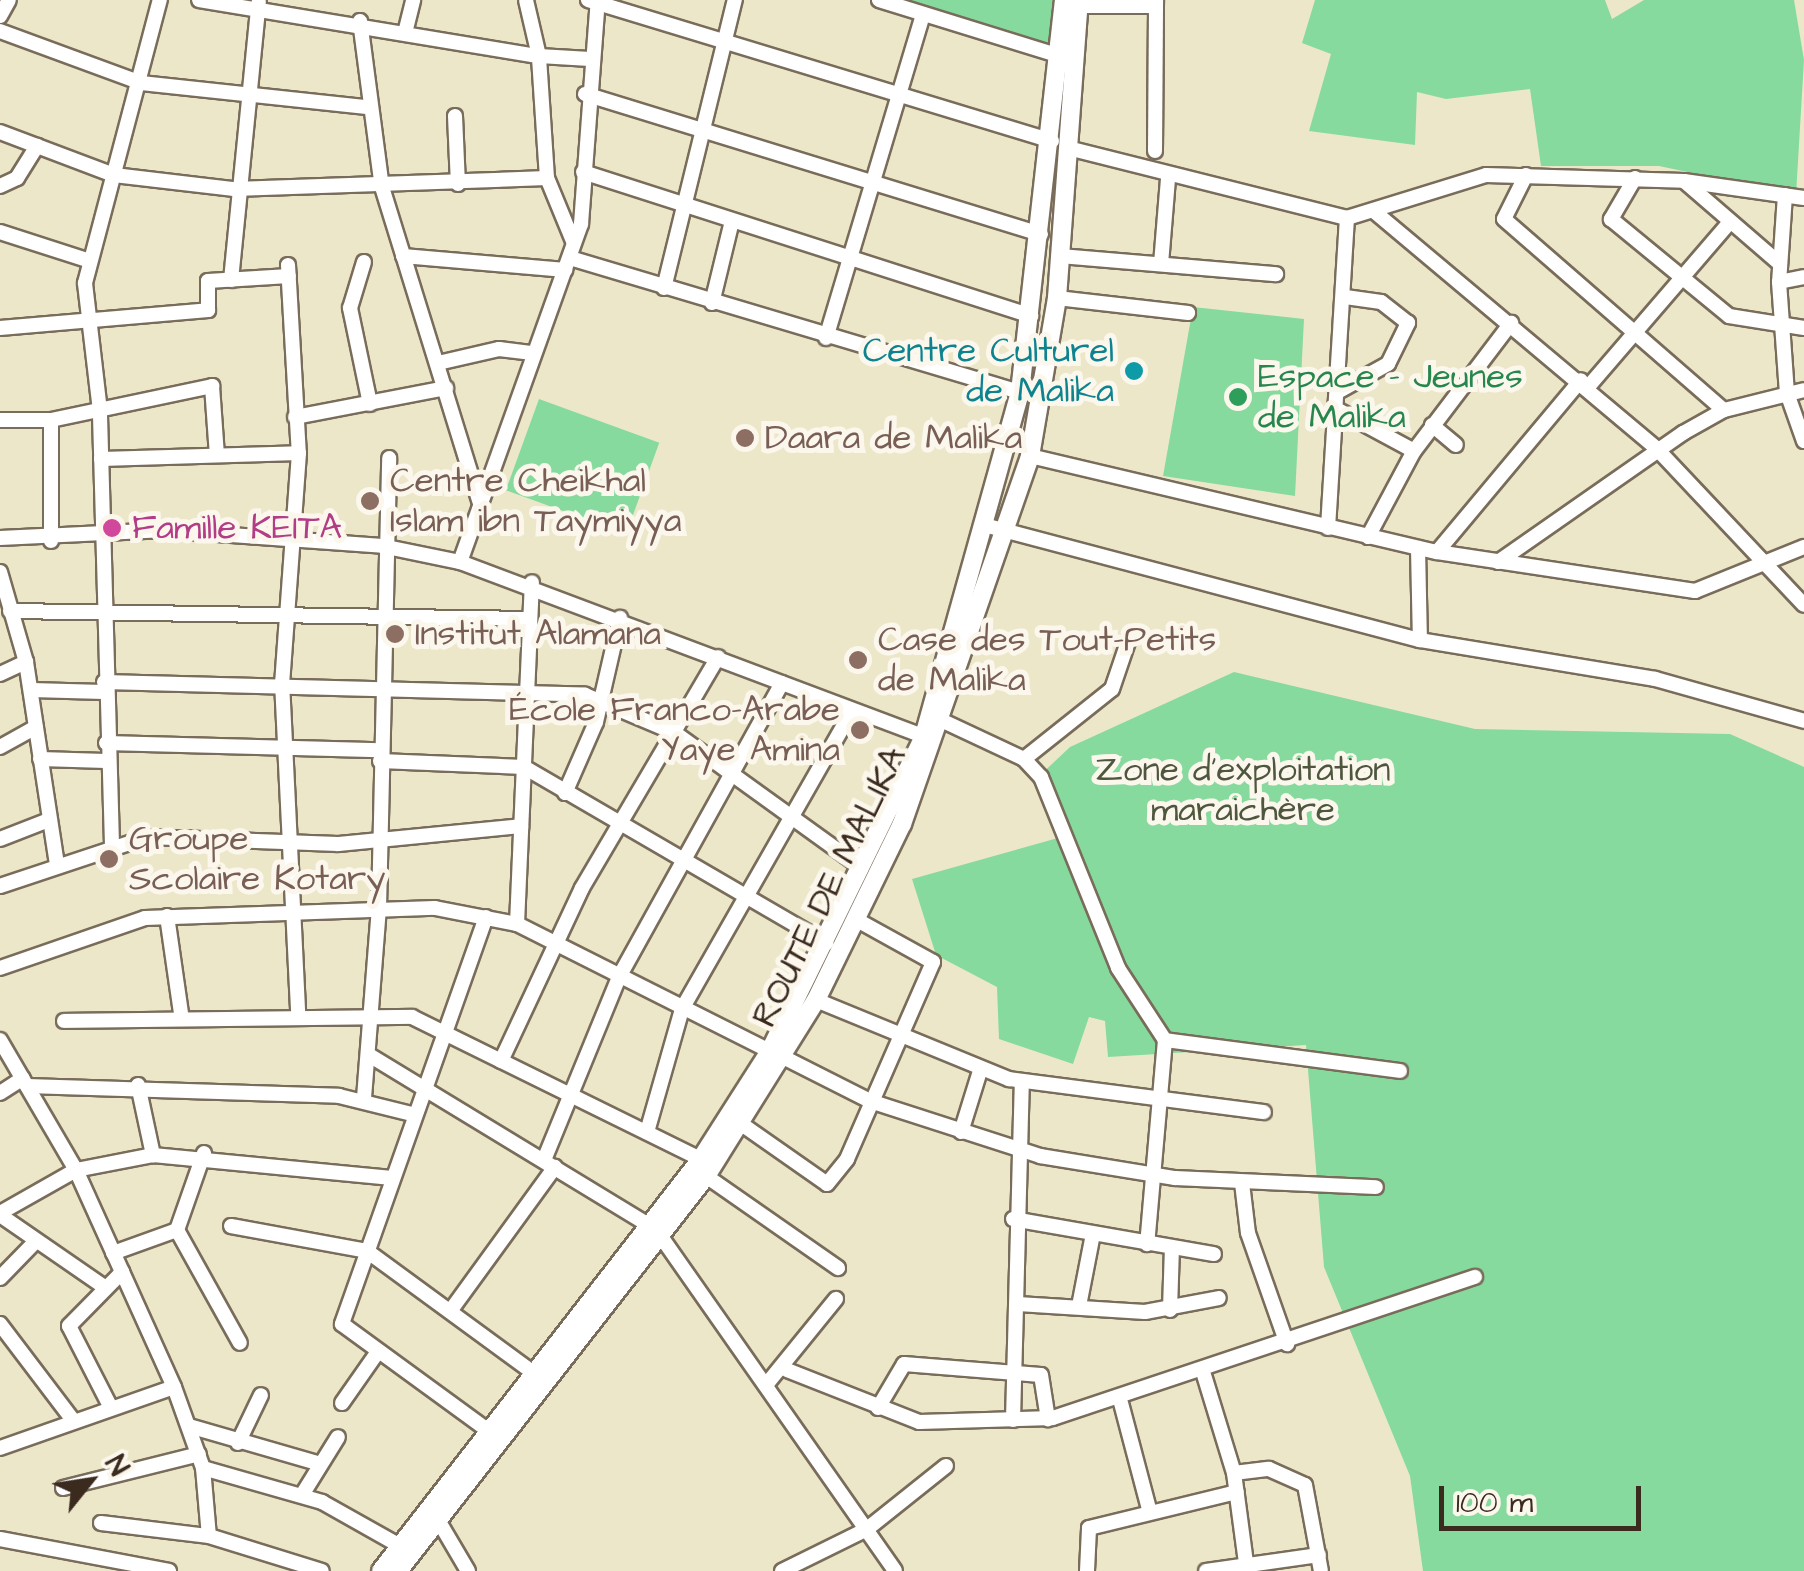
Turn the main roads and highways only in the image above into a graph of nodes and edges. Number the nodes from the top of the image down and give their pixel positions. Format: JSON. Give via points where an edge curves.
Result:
{"nodes":[{"id":1,"x":1074,"y":2,"type":"edge"},
{"id":2,"x":1060,"y":144,"type":"junction"},
{"id":3,"x":776,"y":1054,"type":"junction"},
{"id":4,"x":704,"y":1168,"type":"junction"},
{"id":5,"x":657,"y":1232,"type":"junction"},
{"id":6,"x":380,"y":1571,"type":"edge"},
{"id":7,"x":398,"y":1571,"type":"edge"}],
"edges":[{"from":1,"to":2,"type":"main road","name":"ROUTE DE MALIKA"},
{"from":1,"to":2,"type":"main road","name":"ROUTE DE MALIKA","via":[[1060,56]]},
{"from":2,"to":3,"type":"main road","name":"ROUTE DE MALIKA","via":[[1020,392],[988,526],[924,736]]},
{"from":2,"to":3,"type":"main road","name":"ROUTE DE MALIKA","via":[[1058,298],[1030,456],[1008,534],[944,722],[857,920],[816,1000]]},
{"from":3,"to":4,"type":"main road","name":"ROUTE DE MALIKA"},
{"from":3,"to":4,"type":"main road","name":"ROUTE DE MALIKA","via":[[740,1123]]},
{"from":4,"to":5,"type":"main road","name":"ROUTE DE MALIKA"},
{"from":5,"to":6,"type":"main road","name":"ROUTE DE MALIKA"},
{"from":5,"to":7,"type":"main road","name":"ROUTE DE MALIKA"}]}
